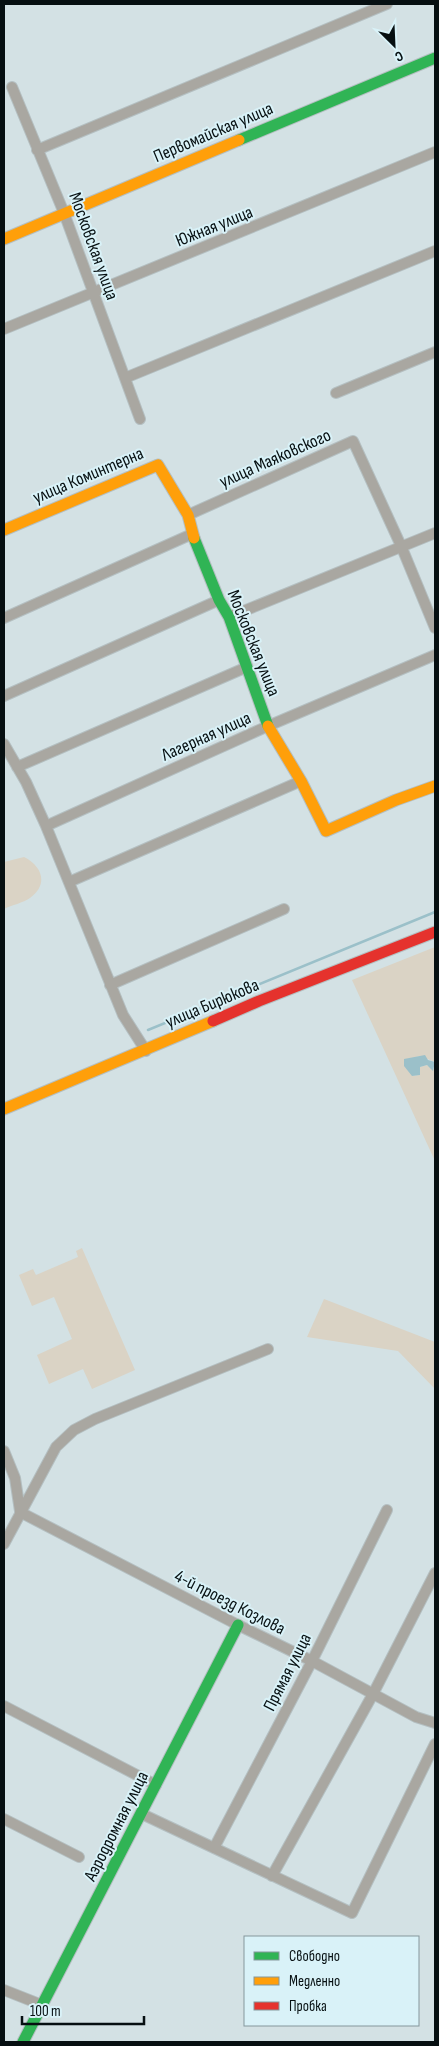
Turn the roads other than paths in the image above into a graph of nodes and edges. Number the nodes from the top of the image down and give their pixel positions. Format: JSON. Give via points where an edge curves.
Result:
{"nodes":[{"id":1,"x":387,"y":4,"type":"edge"},
{"id":2,"x":435,"y":58,"type":"edge"},
{"id":3,"x":12,"y":87,"type":"dead end"},
{"id":4,"x":37,"y":150,"type":"junction"},
{"id":5,"x":435,"y":152,"type":"edge"},
{"id":6,"x":64,"y":213,"type":"junction"},
{"id":7,"x":4,"y":239,"type":"edge"},
{"id":8,"x":435,"y":251,"type":"edge"},
{"id":9,"x":93,"y":293,"type":"junction"},
{"id":10,"x":4,"y":328,"type":"edge"},
{"id":11,"x":435,"y":352,"type":"edge"},
{"id":12,"x":124,"y":378,"type":"junction"},
{"id":13,"x":336,"y":394,"type":"dead end"},
{"id":14,"x":140,"y":419,"type":"dead end"},
{"id":15,"x":158,"y":465,"type":"joint"},
{"id":16,"x":188,"y":515,"type":"junction"},
{"id":17,"x":4,"y":530,"type":"edge"},
{"id":18,"x":435,"y":533,"type":"edge"},
{"id":19,"x":192,"y":534,"type":"junction"},
{"id":20,"x":402,"y":548,"type":"junction"},
{"id":21,"x":219,"y":600,"type":"junction"},
{"id":22,"x":229,"y":617,"type":"junction"},
{"id":23,"x":4,"y":618,"type":"edge"},
{"id":24,"x":435,"y":628,"type":"edge"},
{"id":25,"x":435,"y":655,"type":"edge"},
{"id":26,"x":247,"y":667,"type":"junction"},
{"id":27,"x":4,"y":696,"type":"edge"},
{"id":28,"x":268,"y":726,"type":"junction"},
{"id":29,"x":4,"y":744,"type":"edge"},
{"id":30,"x":17,"y":767,"type":"junction"},
{"id":31,"x":301,"y":782,"type":"junction"},
{"id":32,"x":435,"y":786,"type":"edge"},
{"id":33,"x":46,"y":826,"type":"junction"},
{"id":34,"x":68,"y":882,"type":"junction"},
{"id":35,"x":284,"y":909,"type":"dead end"},
{"id":36,"x":435,"y":932,"type":"edge"},
{"id":37,"x":110,"y":985,"type":"junction"},
{"id":38,"x":146,"y":1051,"type":"junction"},
{"id":39,"x":4,"y":1109,"type":"edge"},
{"id":40,"x":268,"y":1349,"type":"dead end"},
{"id":41,"x":4,"y":1451,"type":"edge"},
{"id":42,"x":387,"y":1510,"type":"dead end"},
{"id":43,"x":20,"y":1512,"type":"junction"},
{"id":44,"x":4,"y":1544,"type":"edge"},
{"id":45,"x":435,"y":1573,"type":"edge"},
{"id":46,"x":238,"y":1625,"type":"junction"},
{"id":47,"x":312,"y":1661,"type":"junction"},
{"id":48,"x":374,"y":1694,"type":"junction"},
{"id":49,"x":4,"y":1706,"type":"edge"},
{"id":50,"x":430,"y":1722,"type":"edge"},
{"id":51,"x":435,"y":1744,"type":"edge"},
{"id":52,"x":156,"y":1785,"type":"junction"},
{"id":53,"x":142,"y":1814,"type":"junction"},
{"id":54,"x":4,"y":1819,"type":"edge"},
{"id":55,"x":214,"y":1848,"type":"junction"},
{"id":56,"x":79,"y":1857,"type":"dead end"},
{"id":57,"x":272,"y":1876,"type":"junction"},
{"id":58,"x":4,"y":1990,"type":"edge"},
{"id":59,"x":42,"y":2005,"type":"junction"},
{"id":60,"x":23,"y":2042,"type":"edge"}],
"edges":[{"from":1,"to":4,"type":"street"},
{"from":2,"to":6,"type":"street","name":"Первомайская улица"},
{"from":3,"to":4,"type":"street","name":"Московская улица"},
{"from":4,"to":6,"type":"street","name":"Московская улица"},
{"from":5,"to":9,"type":"street","name":"Южная улица"},
{"from":6,"to":7,"type":"street","name":"Первомайская улица"},
{"from":6,"to":9,"type":"street","name":"Московская улица"},
{"from":8,"to":12,"type":"street"},
{"from":9,"to":10,"type":"street","name":"Южная улица"},
{"from":9,"to":12,"type":"street","name":"Московская улица"},
{"from":11,"to":13,"type":"street"},
{"from":12,"to":14,"type":"street","name":"Московская улица"},
{"from":15,"to":16,"type":"street","name":"Московская улица"},
{"from":15,"to":17,"type":"street","name":"улица Коминтерна"},
{"from":16,"to":19,"type":"street","name":"Московская улица"},
{"from":16,"to":20,"type":"street","name":"улица Маяковского","via":[[352,441]]},
{"from":18,"to":20,"type":"street"},
{"from":19,"to":21,"type":"street","name":"Московская улица"},
{"from":19,"to":23,"type":"street"},
{"from":20,"to":22,"type":"street"},
{"from":20,"to":24,"type":"street","name":"улица Маяковского"},
{"from":21,"to":22,"type":"street","name":"Московская улица"},
{"from":21,"to":27,"type":"street"},
{"from":22,"to":26,"type":"street","name":"Московская улица"},
{"from":25,"to":28,"type":"street","name":"Лагерная улица"},
{"from":26,"to":28,"type":"street","name":"Московская улица"},
{"from":26,"to":30,"type":"street"},
{"from":28,"to":31,"type":"street","name":"Московская улица"},
{"from":28,"to":33,"type":"street","name":"Лагерная улица"},
{"from":29,"to":30,"type":"street"},
{"from":30,"to":33,"type":"street"},
{"from":31,"to":32,"type":"street","name":"Московская улица","via":[[326,831]]},
{"from":31,"to":34,"type":"street"},
{"from":33,"to":34,"type":"street"},
{"from":34,"to":37,"type":"street"},
{"from":35,"to":37,"type":"street"},
{"from":36,"to":38,"type":"street","name":"улица Бирюкова","via":[[259,1001]]},
{"from":37,"to":38,"type":"street","via":[[123,1016]]},
{"from":38,"to":39,"type":"street","name":"улица Бирюкова"},
{"from":40,"to":43,"type":"street","via":[[74,1430],[56,1447]]},
{"from":41,"to":43,"type":"street","via":[[15,1478]]},
{"from":42,"to":47,"type":"street","name":"Прямая улица"},
{"from":43,"to":44,"type":"street"},
{"from":43,"to":46,"type":"street","name":"4-й проезд Козлова"},
{"from":45,"to":48,"type":"street"},
{"from":46,"to":47,"type":"street","name":"4-й проезд Козлова"},
{"from":46,"to":52,"type":"street","name":"Аэродромная улица"},
{"from":47,"to":48,"type":"street","name":"4-й проезд Козлова"},
{"from":47,"to":55,"type":"street","name":"Прямая улица"},
{"from":48,"to":50,"type":"street","name":"4-й проезд Козлова"},
{"from":48,"to":57,"type":"street"},
{"from":49,"to":52,"type":"street"},
{"from":51,"to":57,"type":"street","via":[[352,1914]]},
{"from":52,"to":53,"type":"street","name":"Аэродромная улица"},
{"from":53,"to":55,"type":"street"},
{"from":53,"to":59,"type":"street","name":"Аэродромная улица"},
{"from":54,"to":56,"type":"street"},
{"from":55,"to":57,"type":"street"},
{"from":58,"to":59,"type":"street"},
{"from":59,"to":60,"type":"street","name":"Аэродромная улица"}]}
